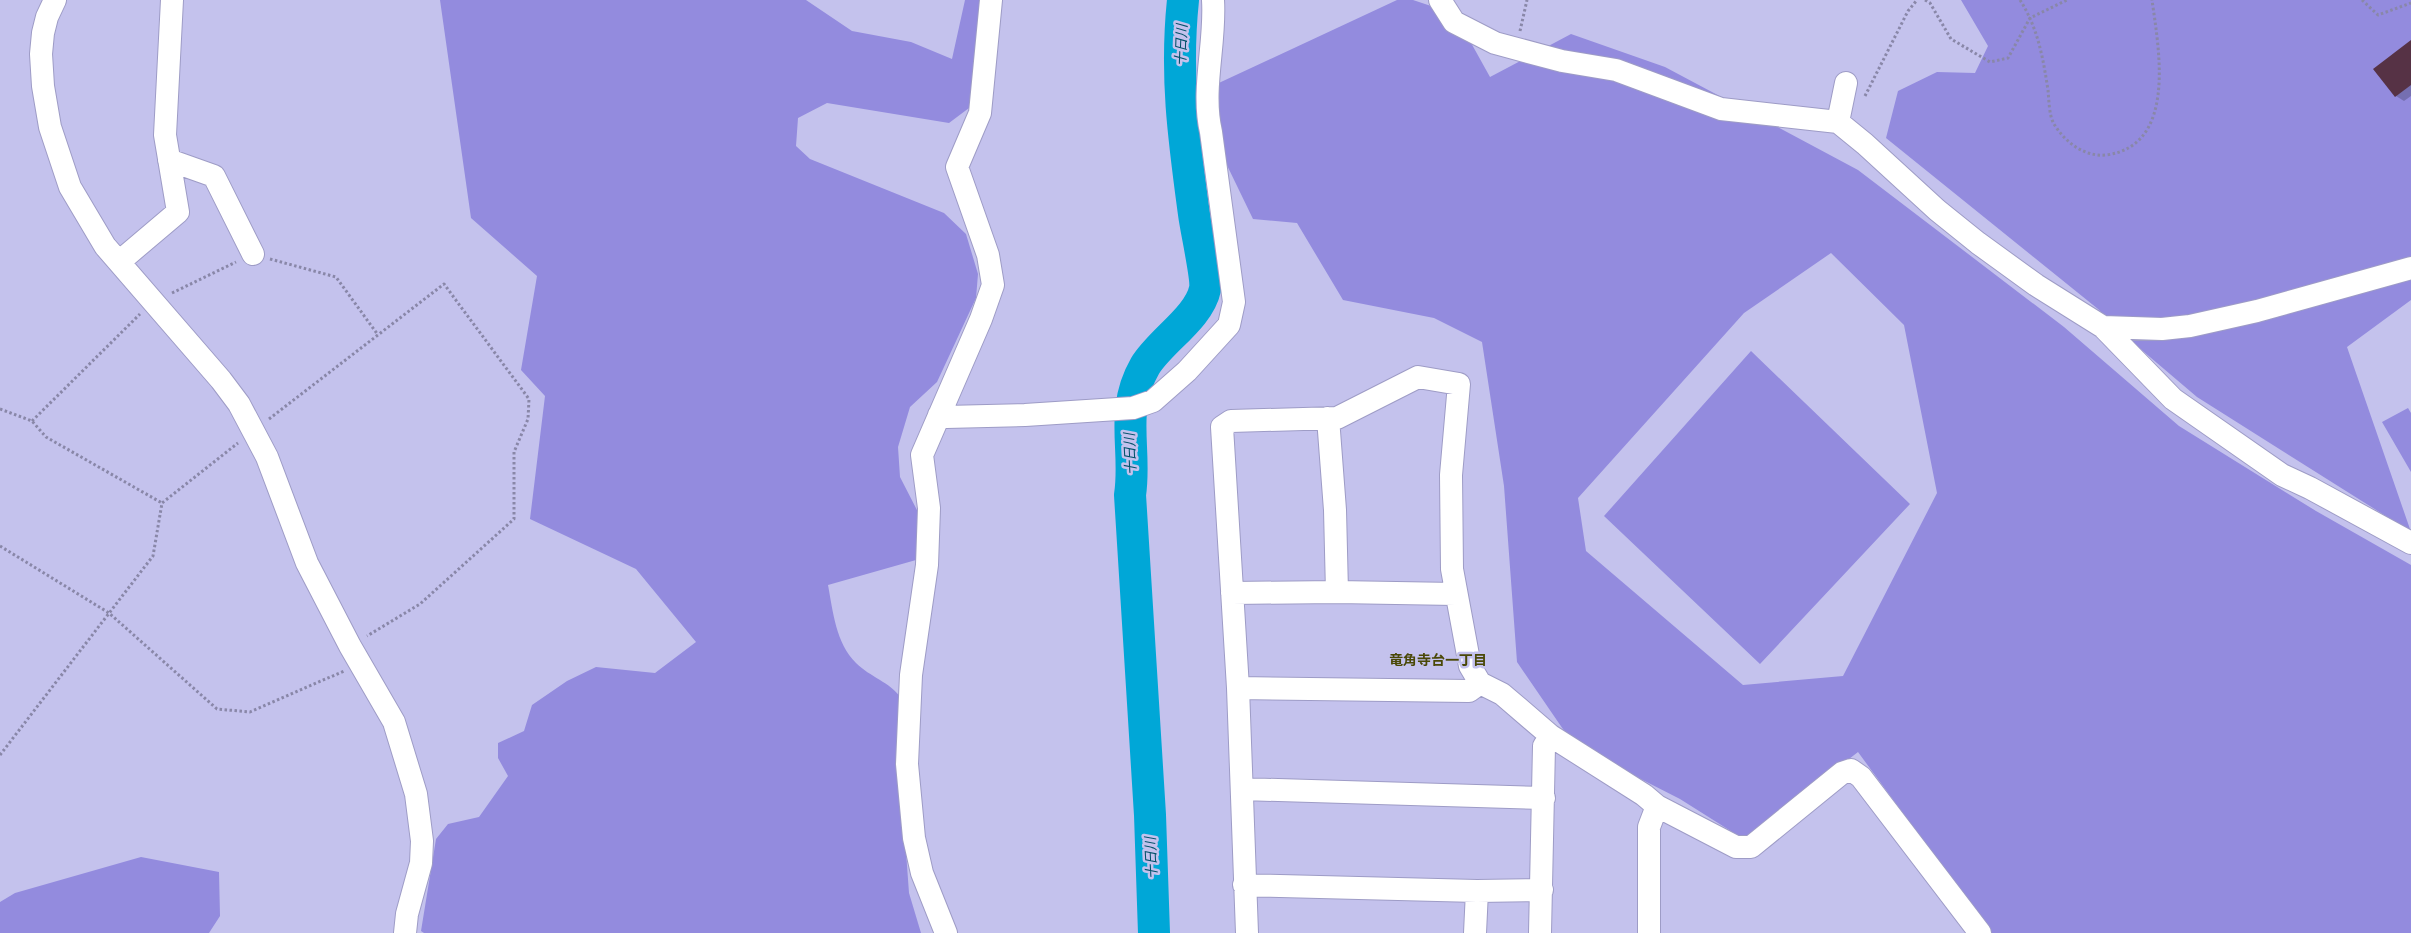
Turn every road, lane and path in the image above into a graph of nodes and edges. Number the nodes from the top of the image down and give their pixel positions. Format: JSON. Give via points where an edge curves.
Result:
{"nodes":[{"id":1,"x":55,"y":0,"type":"edge"},
{"id":2,"x":172,"y":0,"type":"edge"},
{"id":3,"x":991,"y":0,"type":"edge"},
{"id":4,"x":1213,"y":0,"type":"edge"},
{"id":5,"x":1440,"y":0,"type":"edge"},
{"id":6,"x":1527,"y":0,"type":"edge"},
{"id":7,"x":1917,"y":0,"type":"edge"},
{"id":8,"x":1925,"y":0,"type":"edge"},
{"id":9,"x":2020,"y":0,"type":"edge"},
{"id":10,"x":2067,"y":0,"type":"edge"},
{"id":11,"x":2152,"y":0,"type":"edge"},
{"id":12,"x":2362,"y":0,"type":"edge"},
{"id":13,"x":2411,"y":2,"type":"edge"},
{"id":14,"x":2030,"y":18,"type":"junction"},
{"id":15,"x":1516,"y":49,"type":"junction"},
{"id":16,"x":1846,"y":83,"type":"dead end"},
{"id":17,"x":1843,"y":126,"type":"junction"},
{"id":18,"x":169,"y":160,"type":"junction"},
{"id":19,"x":253,"y":254,"type":"junction"},
{"id":20,"x":119,"y":262,"type":"junction"},
{"id":21,"x":2411,"y":268,"type":"edge"},
{"id":22,"x":153,"y":301,"type":"junction"},
{"id":23,"x":2103,"y":327,"type":"junction"},
{"id":24,"x":378,"y":335,"type":"junction"},
{"id":25,"x":0,"y":408,"type":"edge"},
{"id":26,"x":939,"y":415,"type":"junction"},
{"id":27,"x":1328,"y":418,"type":"junction"},
{"id":28,"x":32,"y":421,"type":"junction"},
{"id":29,"x":254,"y":430,"type":"junction"},
{"id":30,"x":162,"y":503,"type":"junction"},
{"id":31,"x":2411,"y":543,"type":"edge"},
{"id":32,"x":0,"y":546,"type":"edge"},
{"id":33,"x":1337,"y":592,"type":"junction"},
{"id":34,"x":1232,"y":593,"type":"junction"},
{"id":35,"x":1455,"y":594,"type":"junction"},
{"id":36,"x":109,"y":613,"type":"junction"},
{"id":37,"x":355,"y":655,"type":"junction"},
{"id":38,"x":1480,"y":684,"type":"junction"},
{"id":39,"x":1238,"y":688,"type":"junction"},
{"id":40,"x":1551,"y":736,"type":"junction"},
{"id":41,"x":0,"y":755,"type":"edge"},
{"id":42,"x":1242,"y":789,"type":"junction"},
{"id":43,"x":1544,"y":798,"type":"junction"},
{"id":44,"x":1657,"y":806,"type":"junction"},
{"id":45,"x":1244,"y":885,"type":"junction"},
{"id":46,"x":1542,"y":890,"type":"junction"},
{"id":47,"x":1477,"y":891,"type":"junction"},
{"id":48,"x":405,"y":933,"type":"edge"},
{"id":49,"x":946,"y":933,"type":"edge"},
{"id":50,"x":1247,"y":933,"type":"edge"},
{"id":51,"x":1475,"y":933,"type":"edge"},
{"id":52,"x":1540,"y":933,"type":"edge"},
{"id":53,"x":1649,"y":933,"type":"edge"},
{"id":54,"x":1980,"y":933,"type":"edge"}],
"edges":[{"from":1,"to":20,"type":"street","via":[[47,17],[41,54],[50,127],[74,194],[105,246]]},
{"from":2,"to":18,"type":"street","via":[[165,135]]},
{"from":3,"to":26,"type":"street","via":[[980,113],[957,168],[988,255],[993,285]]},
{"from":4,"to":26,"type":"street","via":[[1207,114],[1234,302],[1229,325],[1187,371],[1153,401],[1133,408],[1025,415]]},
{"from":5,"to":15,"type":"street","via":[[1454,22],[1495,43]]},
{"from":6,"to":15,"type":"path"},
{"from":7,"to":17,"type":"path"},
{"from":8,"to":14,"type":"path","via":[[1951,39],[1990,62],[2008,58]]},
{"from":9,"to":14,"type":"path"},
{"from":10,"to":14,"type":"path"},
{"from":11,"to":14,"type":"path","via":[[2160,64],[2153,120],[2140,141],[2116,153],[2093,156],[2072,146],[2052,122],[2041,46]]},
{"from":12,"to":13,"type":"path","via":[[2378,15]]},
{"from":15,"to":17,"type":"street","via":[[1616,70],[1721,109]]},
{"from":16,"to":17,"type":"street"},
{"from":17,"to":23,"type":"street","via":[[1978,242],[2036,285]]},
{"from":18,"to":19,"type":"street","via":[[214,176]]},
{"from":18,"to":20,"type":"street","via":[[178,212]]},
{"from":19,"to":22,"type":"path"},
{"from":19,"to":24,"type":"path","via":[[336,277]]},
{"from":20,"to":22,"type":"street"},
{"from":21,"to":23,"type":"street","via":[[2190,326],[2162,329]]},
{"from":22,"to":28,"type":"path"},
{"from":22,"to":29,"type":"street","via":[[222,380]]},
{"from":23,"to":31,"type":"street","via":[[2173,399],[2282,475]]},
{"from":24,"to":29,"type":"path"},
{"from":24,"to":37,"type":"path","via":[[444,284],[529,399],[528,418],[514,452],[514,519],[420,604]]},
{"from":25,"to":28,"type":"path"},
{"from":26,"to":49,"type":"street","via":[[922,455],[929,508],[927,556],[911,675],[907,764],[914,838],[922,873]]},
{"from":27,"to":33,"type":"street"},
{"from":27,"to":34,"type":"street","via":[[1231,421],[1222,427]]},
{"from":27,"to":35,"type":"street","via":[[1337,418],[1418,377],[1459,384],[1451,475]]},
{"from":28,"to":30,"type":"path","via":[[46,437]]},
{"from":29,"to":30,"type":"path"},
{"from":29,"to":37,"type":"street","via":[[307,563]]},
{"from":30,"to":36,"type":"path","via":[[153,556]]},
{"from":32,"to":36,"type":"path"},
{"from":33,"to":34,"type":"street"},
{"from":33,"to":35,"type":"street"},
{"from":34,"to":39,"type":"street"},
{"from":35,"to":38,"type":"street","via":[[1470,666]]},
{"from":36,"to":37,"type":"path","via":[[216,709],[250,712]]},
{"from":36,"to":41,"type":"path"},
{"from":37,"to":48,"type":"street","via":[[394,722],[421,821],[421,863],[406,914]]},
{"from":38,"to":39,"type":"street","via":[[1469,691]]},
{"from":38,"to":40,"type":"street","via":[[1502,694]]},
{"from":39,"to":42,"type":"street"},
{"from":40,"to":43,"type":"street","via":[[1544,746]]},
{"from":40,"to":44,"type":"street"},
{"from":42,"to":43,"type":"street"},
{"from":42,"to":45,"type":"street"},
{"from":43,"to":46,"type":"street"},
{"from":44,"to":53,"type":"street","via":[[1649,827]]},
{"from":44,"to":54,"type":"street","via":[[1724,843],[1751,847],[1842,773],[1851,770],[1861,777]]},
{"from":45,"to":47,"type":"street"},
{"from":45,"to":50,"type":"street"},
{"from":46,"to":47,"type":"street"},
{"from":46,"to":52,"type":"street"},
{"from":47,"to":51,"type":"street"}]}
